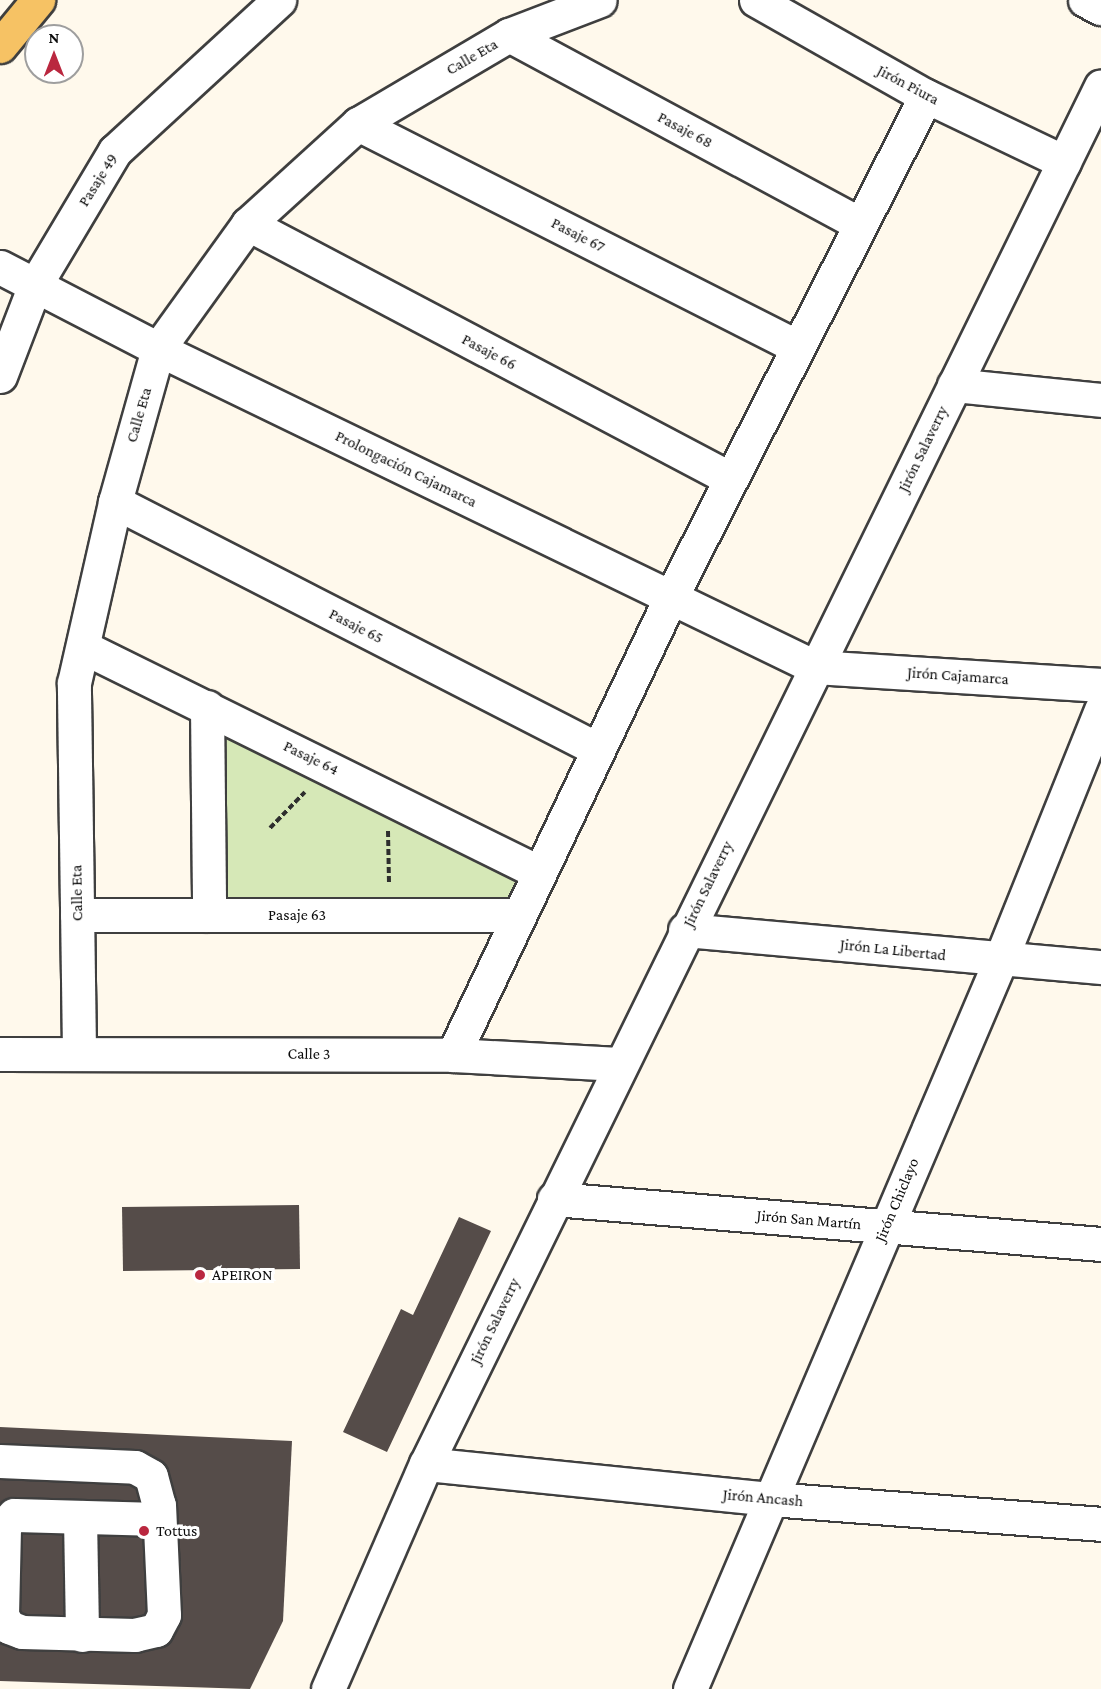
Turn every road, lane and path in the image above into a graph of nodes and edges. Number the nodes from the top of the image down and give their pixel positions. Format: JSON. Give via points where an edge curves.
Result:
{"nodes":[{"id":1,"x":38,"y":0,"type":"edge"},
{"id":2,"x":279,"y":0,"type":"edge"},
{"id":3,"x":600,"y":0,"type":"edge"},
{"id":4,"x":756,"y":0,"type":"edge"},
{"id":5,"x":1085,"y":0,"type":"edge"},
{"id":6,"x":1101,"y":8,"type":"edge"},
{"id":7,"x":509,"y":35,"type":"junction"},
{"id":8,"x":0,"y":46,"type":"edge"},
{"id":9,"x":1101,"y":86,"type":"edge"},
{"id":10,"x":926,"y":96,"type":"junction"},
{"id":11,"x":1093,"y":121,"type":"edge"},
{"id":12,"x":358,"y":124,"type":"junction"},
{"id":13,"x":1064,"y":162,"type":"junction"},
{"id":14,"x":248,"y":224,"type":"junction"},
{"id":15,"x":860,"y":224,"type":"junction"},
{"id":16,"x":0,"y":267,"type":"edge"},
{"id":17,"x":34,"y":285,"type":"junction"},
{"id":18,"x":798,"y":347,"type":"junction"},
{"id":19,"x":158,"y":349,"type":"junction"},
{"id":20,"x":0,"y":376,"type":"edge"},
{"id":21,"x":954,"y":385,"type":"junction"},
{"id":22,"x":1101,"y":400,"type":"edge"},
{"id":23,"x":731,"y":479,"type":"junction"},
{"id":24,"x":115,"y":502,"type":"junction"},
{"id":25,"x":671,"y":597,"type":"junction"},
{"id":26,"x":83,"y":647,"type":"junction"},
{"id":27,"x":815,"y":667,"type":"junction"},
{"id":28,"x":1101,"y":685,"type":"edge"},
{"id":29,"x":207,"y":707,"type":"junction"},
{"id":30,"x":1101,"y":710,"type":"edge"},
{"id":31,"x":597,"y":749,"type":"junction"},
{"id":32,"x":314,"y":783,"type":"dead end"},
{"id":33,"x":388,"y":797,"type":"junction"},
{"id":34,"x":270,"y":828,"type":"dead end"},
{"id":35,"x":538,"y":872,"type":"junction"},
{"id":36,"x":77,"y":915,"type":"junction"},
{"id":37,"x":208,"y":915,"type":"junction"},
{"id":38,"x":389,"y":915,"type":"junction"},
{"id":39,"x":516,"y":915,"type":"junction"},
{"id":40,"x":685,"y":930,"type":"junction"},
{"id":41,"x":1000,"y":961,"type":"junction"},
{"id":42,"x":1101,"y":967,"type":"edge"},
{"id":43,"x":79,"y":1051,"type":"junction"},
{"id":44,"x":0,"y":1054,"type":"edge"},
{"id":45,"x":453,"y":1055,"type":"junction"},
{"id":46,"x":619,"y":1064,"type":"junction"},
{"id":47,"x":554,"y":1199,"type":"junction"},
{"id":48,"x":885,"y":1226,"type":"junction"},
{"id":49,"x":1101,"y":1244,"type":"edge"},
{"id":50,"x":0,"y":1461,"type":"edge"},
{"id":51,"x":426,"y":1464,"type":"junction"},
{"id":52,"x":770,"y":1499,"type":"junction"},
{"id":53,"x":80,"y":1517,"type":"junction"},
{"id":54,"x":159,"y":1519,"type":"junction"},
{"id":55,"x":1101,"y":1524,"type":"edge"},
{"id":56,"x":82,"y":1635,"type":"junction"},
{"id":57,"x":328,"y":1689,"type":"edge"},
{"id":58,"x":690,"y":1689,"type":"edge"}],
"edges":[{"from":1,"to":8,"type":"main road"},
{"from":2,"to":17,"type":"street","name":"Pasaje 49","via":[[115,151]]},
{"from":3,"to":7,"type":"street","name":"Calle Eta"},
{"from":4,"to":10,"type":"street","name":"Jirón Piura"},
{"from":5,"to":6,"type":"street"},
{"from":7,"to":12,"type":"street","name":"Calle Eta"},
{"from":7,"to":15,"type":"street","name":"Pasaje 68"},
{"from":9,"to":11,"type":"street","name":"Jirón Salaverry"},
{"from":10,"to":13,"type":"street","name":"Jirón Piura"},
{"from":10,"to":15,"type":"street"},
{"from":11,"to":13,"type":"street","name":"Jirón Salaverry"},
{"from":12,"to":14,"type":"street","name":"Calle Eta"},
{"from":12,"to":18,"type":"street","name":"Pasaje 67"},
{"from":13,"to":21,"type":"street","name":"Jirón Salaverry"},
{"from":14,"to":19,"type":"street","name":"Calle Eta"},
{"from":14,"to":23,"type":"street","name":"Pasaje 66"},
{"from":15,"to":18,"type":"street"},
{"from":16,"to":17,"type":"street","name":"Prolongación Cajamarca"},
{"from":17,"to":19,"type":"street","name":"Prolongación Cajamarca"},
{"from":17,"to":20,"type":"street","name":"Pasaje 49"},
{"from":18,"to":23,"type":"street"},
{"from":19,"to":24,"type":"street","name":"Calle Eta"},
{"from":19,"to":25,"type":"street","name":"Prolongación Cajamarca"},
{"from":21,"to":22,"type":"street"},
{"from":21,"to":27,"type":"street","name":"Jirón Salaverry"},
{"from":23,"to":25,"type":"street"},
{"from":24,"to":26,"type":"street","name":"Calle Eta"},
{"from":24,"to":31,"type":"street","name":"Pasaje 65"},
{"from":25,"to":27,"type":"street","name":"Prolongación Cajamarca"},
{"from":25,"to":31,"type":"street"},
{"from":26,"to":29,"type":"street","name":"Pasaje 64"},
{"from":26,"to":36,"type":"street","name":"Calle Eta","via":[[74,683]]},
{"from":27,"to":28,"type":"street","name":"Jirón Cajamarca"},
{"from":27,"to":40,"type":"street","name":"Jirón Salaverry"},
{"from":29,"to":33,"type":"street","name":"Pasaje 64"},
{"from":29,"to":37,"type":"street"},
{"from":30,"to":41,"type":"street","name":"Jirón Chiclayo"},
{"from":31,"to":35,"type":"street"},
{"from":32,"to":34,"type":"path"},
{"from":33,"to":35,"type":"street","name":"Pasaje 64"},
{"from":33,"to":38,"type":"path"},
{"from":35,"to":39,"type":"street"},
{"from":36,"to":37,"type":"street","name":"Pasaje 63"},
{"from":36,"to":43,"type":"street","name":"Calle Eta"},
{"from":37,"to":38,"type":"street","name":"Pasaje 63"},
{"from":38,"to":39,"type":"street","name":"Pasaje 63"},
{"from":39,"to":45,"type":"street"},
{"from":40,"to":41,"type":"street","name":"Jirón La Libertad"},
{"from":40,"to":46,"type":"street","name":"Jirón Salaverry"},
{"from":41,"to":42,"type":"street","name":"Jirón La Libertad"},
{"from":41,"to":48,"type":"street","name":"Jirón Chiclayo"},
{"from":43,"to":44,"type":"street","name":"Calle 3"},
{"from":43,"to":45,"type":"street","name":"Calle 3"},
{"from":45,"to":46,"type":"street","name":"Calle 3"},
{"from":46,"to":47,"type":"street","name":"Jirón Salaverry"},
{"from":47,"to":48,"type":"street","name":"Jirón San Martín"},
{"from":47,"to":51,"type":"street","name":"Jirón Salaverry"},
{"from":48,"to":49,"type":"street","name":"Jirón San Martín"},
{"from":48,"to":52,"type":"street","name":"Jirón Chiclayo"},
{"from":50,"to":54,"type":"street","via":[[135,1467],[154,1482]]},
{"from":51,"to":52,"type":"street","name":"Jirón Ancash"},
{"from":51,"to":57,"type":"street","name":"Jirón Salaverry"},
{"from":52,"to":55,"type":"street","name":"Jirón Ancash"},
{"from":52,"to":58,"type":"street","name":"Jirón Chiclayo"},
{"from":53,"to":54,"type":"street"},
{"from":53,"to":56,"type":"street"},
{"from":53,"to":56,"type":"street","via":[[14,1515],[4,1526],[2,1616],[9,1627],[22,1632]]},
{"from":54,"to":56,"type":"street","via":[[164,1615],[156,1630],[135,1635]]}]}
